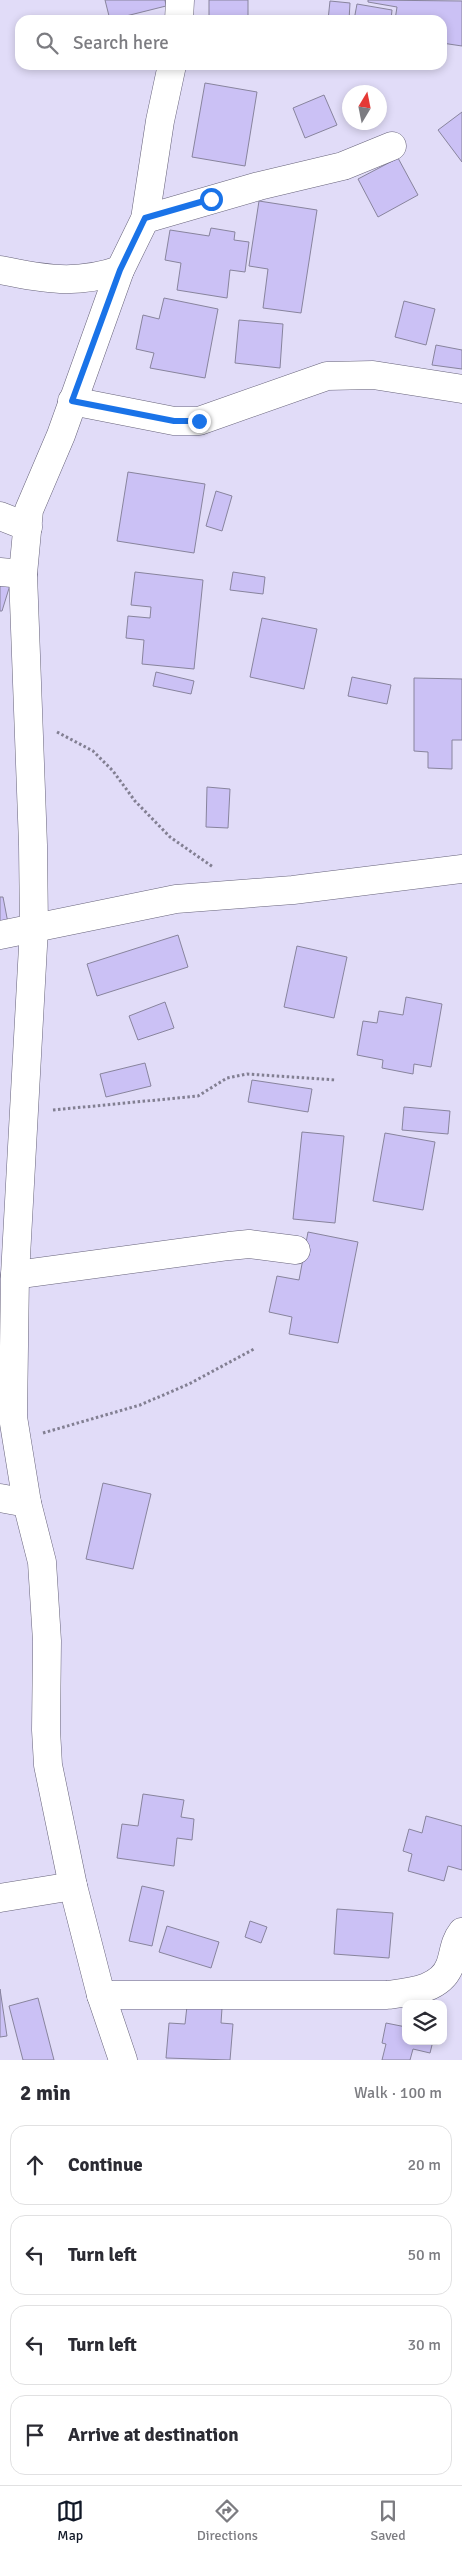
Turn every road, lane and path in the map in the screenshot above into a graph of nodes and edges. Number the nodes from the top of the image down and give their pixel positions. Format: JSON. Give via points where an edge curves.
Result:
{"nodes":[{"id":1,"x":180,"y":0,"type":"edge"},
{"id":2,"x":179,"y":15,"type":"edge"},
{"id":3,"x":171,"y":70,"type":"edge"},
{"id":4,"x":392,"y":146,"type":"dead end"},
{"id":5,"x":145,"y":218,"type":"junction"},
{"id":6,"x":0,"y":270,"type":"edge"},
{"id":7,"x":120,"y":270,"type":"junction"},
{"id":8,"x":462,"y":389,"type":"edge"},
{"id":9,"x":72,"y":401,"type":"junction"},
{"id":10,"x":0,"y":516,"type":"edge"},
{"id":11,"x":28,"y":527,"type":"junction"},
{"id":12,"x":12,"y":573,"type":"edge"},
{"id":13,"x":29,"y":717,"type":"junction"},
{"id":14,"x":462,"y":869,"type":"edge"},
{"id":15,"x":250,"y":894,"type":"junction"},
{"id":16,"x":34,"y":928,"type":"junction"},
{"id":17,"x":0,"y":935,"type":"edge"},
{"id":18,"x":336,"y":1080,"type":"dead end"},
{"id":19,"x":25,"y":1113,"type":"junction"},
{"id":20,"x":296,"y":1250,"type":"dead end"},
{"id":21,"x":15,"y":1275,"type":"junction"},
{"id":22,"x":254,"y":1349,"type":"dead end"},
{"id":23,"x":16,"y":1441,"type":"junction"},
{"id":24,"x":0,"y":1498,"type":"edge"},
{"id":25,"x":27,"y":1503,"type":"junction"},
{"id":26,"x":73,"y":1886,"type":"junction"},
{"id":27,"x":0,"y":1898,"type":"edge"},
{"id":28,"x":462,"y":1932,"type":"edge"},
{"id":29,"x":101,"y":1995,"type":"junction"},
{"id":30,"x":123,"y":2060,"type":"edge"}],
"edges":[{"from":1,"to":2,"type":"street"},
{"from":3,"to":5,"type":"street"},
{"from":4,"to":5,"type":"street","via":[[343,166]]},
{"from":5,"to":7,"type":"street"},
{"from":6,"to":7,"type":"street","via":[[65,280],[98,278]]},
{"from":7,"to":9,"type":"street"},
{"from":8,"to":9,"type":"street","via":[[373,375],[327,376],[199,421],[174,421]]},
{"from":9,"to":11,"type":"street","via":[[30,510]]},
{"from":10,"to":11,"type":"street"},
{"from":11,"to":12,"type":"street"},
{"from":12,"to":13,"type":"street","via":[[24,649]]},
{"from":13,"to":15,"type":"path","via":[[93,751],[170,838]]},
{"from":13,"to":16,"type":"street"},
{"from":14,"to":15,"type":"street"},
{"from":15,"to":16,"type":"street","via":[[176,899]]},
{"from":16,"to":17,"type":"street"},
{"from":16,"to":19,"type":"street"},
{"from":18,"to":19,"type":"path","via":[[247,1074],[227,1078],[198,1096]]},
{"from":19,"to":21,"type":"street"},
{"from":20,"to":21,"type":"street","via":[[243,1244]]},
{"from":21,"to":23,"type":"street","via":[[13,1382]]},
{"from":22,"to":23,"type":"path","via":[[189,1384],[140,1405]]},
{"from":23,"to":25,"type":"street"},
{"from":24,"to":25,"type":"street"},
{"from":25,"to":26,"type":"street","via":[[42,1562],[47,1641],[48,1765]]},
{"from":26,"to":27,"type":"street"},
{"from":26,"to":29,"type":"street"},
{"from":28,"to":29,"type":"street","via":[[445,1974],[426,1987],[408,1993]]},
{"from":29,"to":30,"type":"street"}]}
